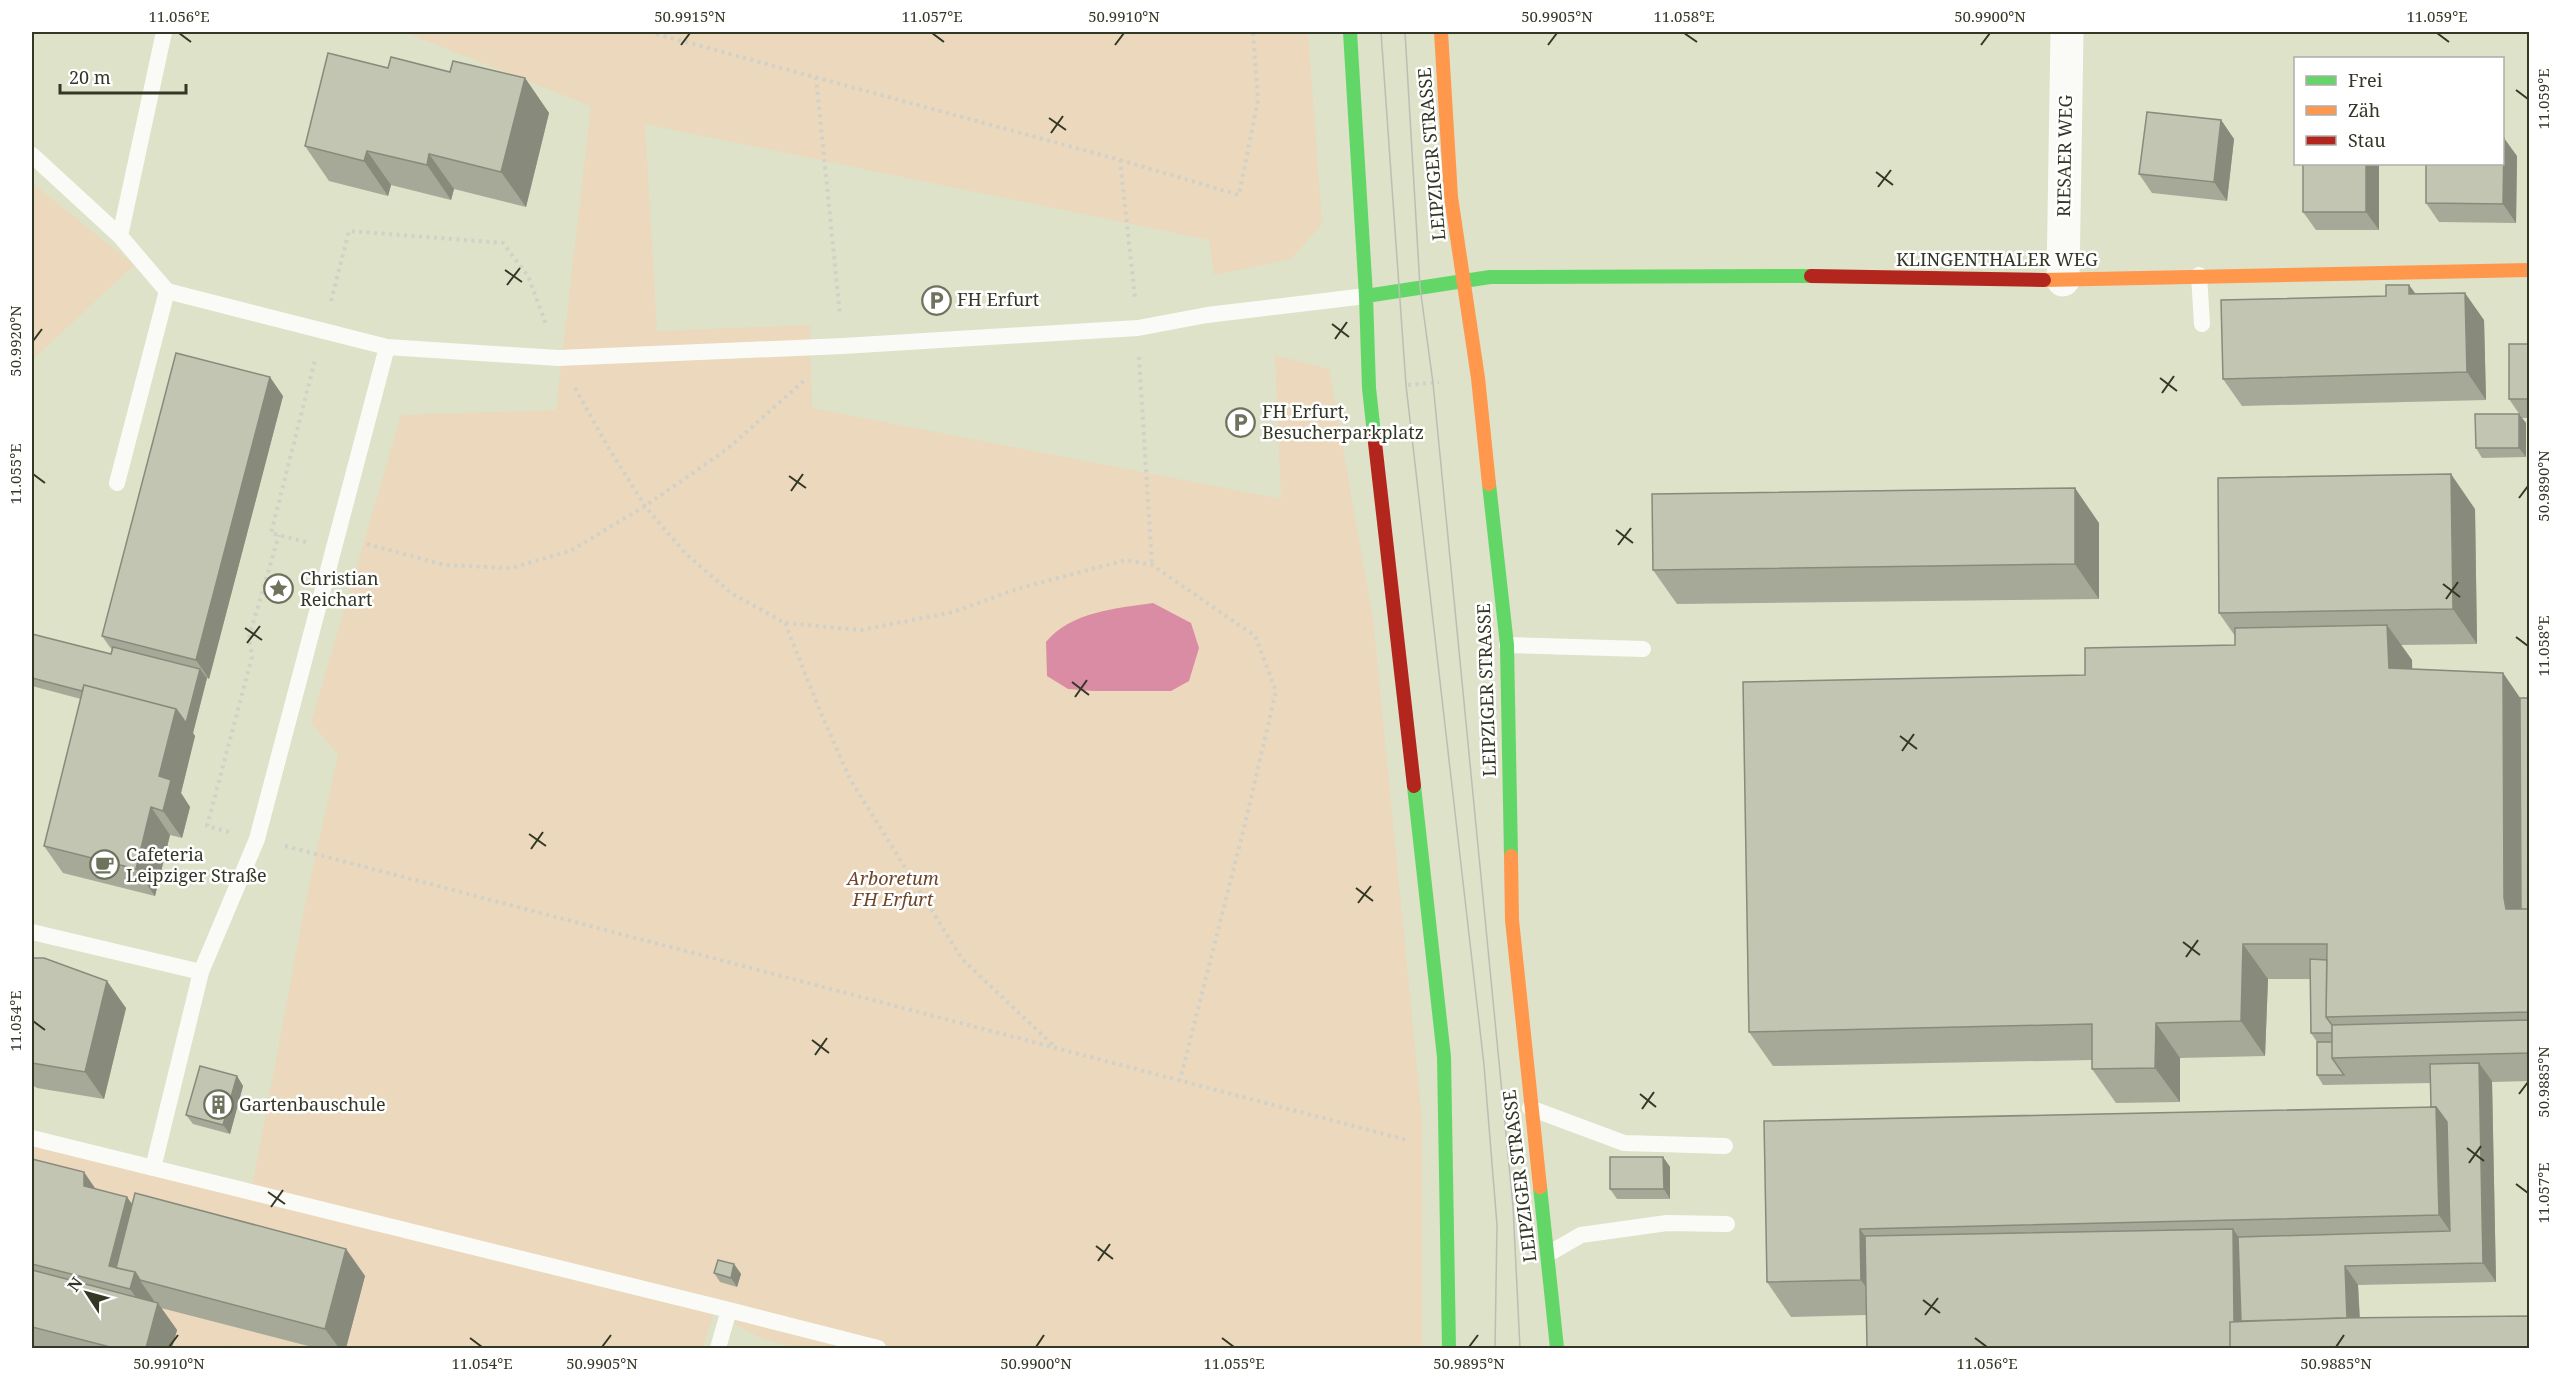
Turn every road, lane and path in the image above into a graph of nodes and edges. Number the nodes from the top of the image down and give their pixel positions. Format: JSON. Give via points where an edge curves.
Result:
{"nodes":[{"id":1,"x":164,"y":32,"type":"edge"},
{"id":2,"x":649,"y":32,"type":"edge"},
{"id":3,"x":656,"y":32,"type":"edge"},
{"id":4,"x":1253,"y":32,"type":"edge"},
{"id":5,"x":1350,"y":32,"type":"edge"},
{"id":6,"x":1441,"y":32,"type":"edge"},
{"id":7,"x":2067,"y":32,"type":"edge"},
{"id":8,"x":2529,"y":52,"type":"edge"},
{"id":9,"x":2529,"y":63,"type":"edge"},
{"id":10,"x":816,"y":77,"type":"junction"},
{"id":11,"x":32,"y":156,"type":"edge"},
{"id":12,"x":1120,"y":160,"type":"junction"},
{"id":13,"x":120,"y":236,"type":"junction"},
{"id":14,"x":2529,"y":270,"type":"edge"},
{"id":15,"x":2199,"y":276,"type":"junction"},
{"id":16,"x":2063,"y":280,"type":"junction"},
{"id":17,"x":1464,"y":281,"type":"junction"},
{"id":18,"x":166,"y":291,"type":"junction"},
{"id":19,"x":1366,"y":296,"type":"junction"},
{"id":20,"x":2202,"y":324,"type":"dead end"},
{"id":21,"x":1137,"y":328,"type":"junction"},
{"id":22,"x":323,"y":331,"type":"junction"},
{"id":23,"x":843,"y":346,"type":"junction"},
{"id":24,"x":387,"y":348,"type":"junction"},
{"id":25,"x":558,"y":358,"type":"junction"},
{"id":26,"x":1478,"y":378,"type":"junction"},
{"id":27,"x":1369,"y":388,"type":"junction"},
{"id":28,"x":117,"y":483,"type":"dead end"},
{"id":29,"x":645,"y":506,"type":"junction"},
{"id":30,"x":279,"y":535,"type":"junction"},
{"id":31,"x":336,"y":543,"type":"junction"},
{"id":32,"x":1152,"y":566,"type":"junction"},
{"id":33,"x":785,"y":622,"type":"junction"},
{"id":34,"x":1507,"y":645,"type":"junction"},
{"id":35,"x":1643,"y":649,"type":"dead end"},
{"id":36,"x":257,"y":839,"type":"junction"},
{"id":37,"x":32,"y":932,"type":"edge"},
{"id":38,"x":201,"y":972,"type":"junction"},
{"id":39,"x":1056,"y":1047,"type":"junction"},
{"id":40,"x":1180,"y":1080,"type":"junction"},
{"id":41,"x":1530,"y":1108,"type":"junction"},
{"id":42,"x":32,"y":1138,"type":"edge"},
{"id":43,"x":1414,"y":1141,"type":"dead end"},
{"id":44,"x":1725,"y":1146,"type":"dead end"},
{"id":45,"x":153,"y":1168,"type":"junction"},
{"id":46,"x":1726,"y":1224,"type":"dead end"},
{"id":47,"x":1548,"y":1254,"type":"junction"},
{"id":48,"x":729,"y":1310,"type":"junction"},
{"id":49,"x":718,"y":1348,"type":"edge"},
{"id":50,"x":878,"y":1348,"type":"edge"},
{"id":51,"x":1449,"y":1348,"type":"edge"},
{"id":52,"x":1557,"y":1348,"type":"edge"}],
"edges":[{"from":1,"to":13,"type":"lane"},
{"from":2,"to":3,"type":"path"},
{"from":3,"to":10,"type":"path"},
{"from":4,"to":12,"type":"path","via":[[1258,100],[1239,195]]},
{"from":5,"to":19,"type":"main road"},
{"from":6,"to":17,"type":"main road","name":"LEIPZIGER STRASSE","via":[[1450,197]]},
{"from":7,"to":16,"type":"street","name":"RIESAER WEG"},
{"from":8,"to":9,"type":"path"},
{"from":10,"to":12,"type":"path"},
{"from":10,"to":23,"type":"path"},
{"from":11,"to":13,"type":"lane"},
{"from":12,"to":21,"type":"path"},
{"from":13,"to":18,"type":"lane"},
{"from":14,"to":15,"type":"main road","name":"KLINGENTHALER WEG"},
{"from":15,"to":16,"type":"main road","name":"KLINGENTHALER WEG"},
{"from":15,"to":20,"type":"lane"},
{"from":16,"to":17,"type":"main road","name":"KLINGENTHALER WEG","via":[[1767,275],[1490,277]]},
{"from":17,"to":19,"type":"main road","name":"KLINGENTHALER WEG"},
{"from":17,"to":26,"type":"main road","name":"LEIPZIGER STRASSE"},
{"from":18,"to":22,"type":"lane"},
{"from":18,"to":28,"type":"lane"},
{"from":19,"to":21,"type":"lane","via":[[1207,315]]},
{"from":19,"to":27,"type":"main road"},
{"from":21,"to":23,"type":"lane"},
{"from":21,"to":32,"type":"path"},
{"from":22,"to":24,"type":"lane"},
{"from":22,"to":25,"type":"path","via":[[349,231],[502,243],[528,276]]},
{"from":22,"to":30,"type":"path","via":[[271,533]]},
{"from":23,"to":25,"type":"lane"},
{"from":23,"to":29,"type":"path","via":[[726,450]]},
{"from":24,"to":25,"type":"lane"},
{"from":24,"to":31,"type":"lane"},
{"from":25,"to":29,"type":"path"},
{"from":26,"to":27,"type":"path"},
{"from":26,"to":34,"type":"main road","name":"LEIPZIGER STRASSE"},
{"from":27,"to":51,"type":"main road","via":[[1443,1058]]},
{"from":29,"to":31,"type":"path","via":[[570,551],[511,568],[444,565]]},
{"from":29,"to":33,"type":"path","via":[[685,553],[730,593]]},
{"from":30,"to":31,"type":"path"},
{"from":30,"to":36,"type":"path","via":[[249,637],[252,657],[207,826]]},
{"from":31,"to":36,"type":"lane"},
{"from":32,"to":33,"type":"path","via":[[1126,560],[1020,588],[953,612],[861,630]]},
{"from":32,"to":40,"type":"path","via":[[1255,636],[1276,691]]},
{"from":33,"to":39,"type":"path","via":[[850,779],[962,959]]},
{"from":34,"to":35,"type":"lane"},
{"from":34,"to":41,"type":"main road","name":"LEIPZIGER STRASSE","via":[[1512,920]]},
{"from":36,"to":38,"type":"lane"},
{"from":36,"to":39,"type":"path"},
{"from":37,"to":38,"type":"lane"},
{"from":38,"to":45,"type":"lane"},
{"from":39,"to":40,"type":"path"},
{"from":40,"to":43,"type":"path"},
{"from":41,"to":44,"type":"lane","via":[[1624,1143]]},
{"from":41,"to":47,"type":"main road","name":"LEIPZIGER STRASSE"},
{"from":42,"to":45,"type":"lane"},
{"from":45,"to":48,"type":"lane"},
{"from":46,"to":47,"type":"lane","via":[[1666,1223],[1581,1235]]},
{"from":47,"to":52,"type":"main road","name":"LEIPZIGER STRASSE"},
{"from":48,"to":49,"type":"lane"},
{"from":48,"to":50,"type":"lane"}]}
